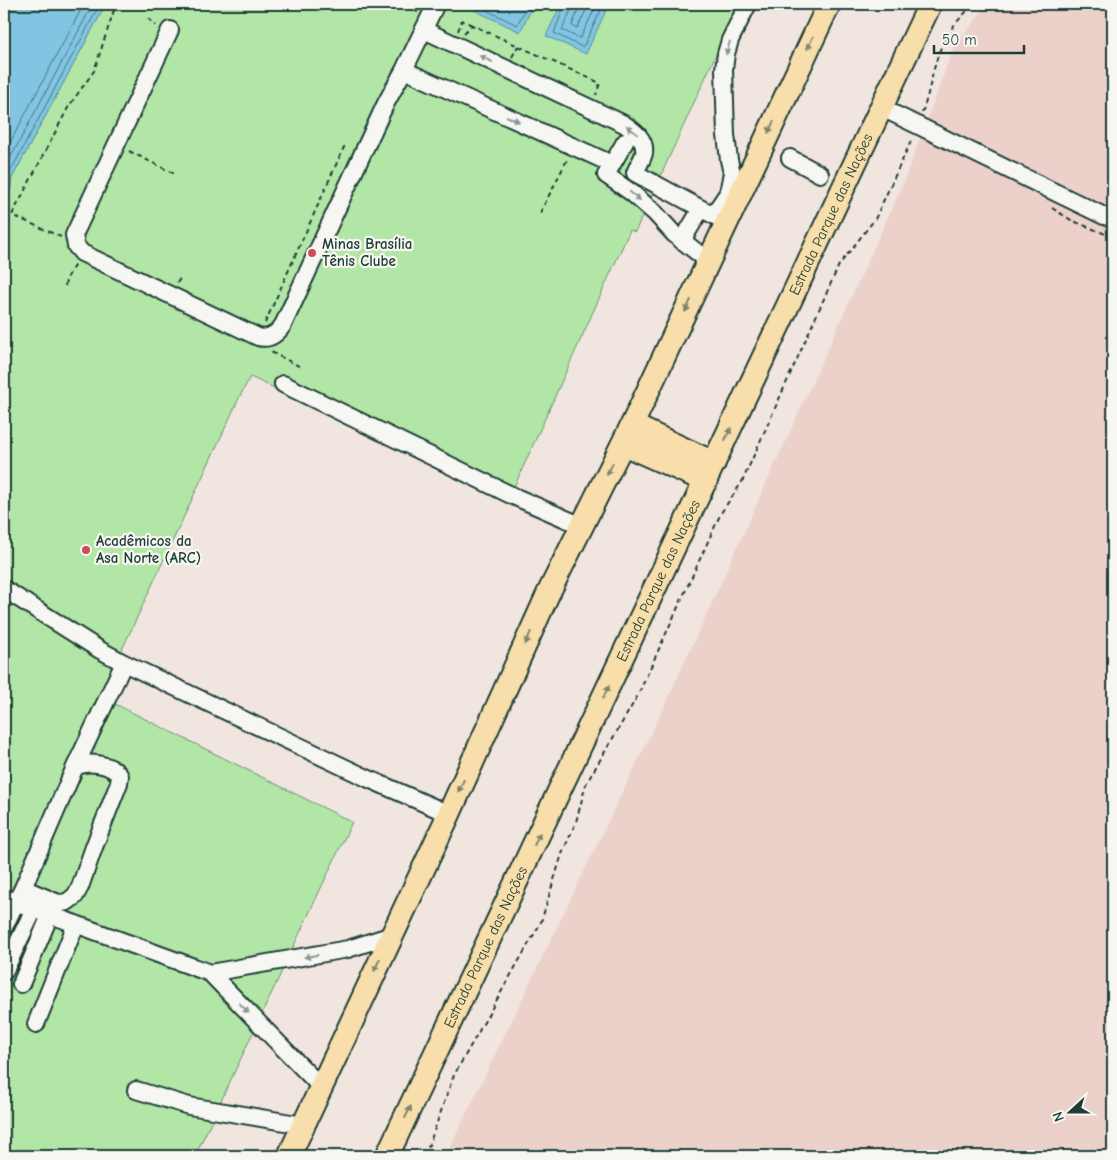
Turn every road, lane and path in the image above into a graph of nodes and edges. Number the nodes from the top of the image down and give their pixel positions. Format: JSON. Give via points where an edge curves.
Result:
{"nodes":[{"id":1,"x":116,"y":4,"type":"edge"},
{"id":2,"x":397,"y":4,"type":"edge"},
{"id":3,"x":436,"y":4,"type":"edge"},
{"id":4,"x":748,"y":4,"type":"edge"},
{"id":5,"x":829,"y":4,"type":"edge"},
{"id":6,"x":930,"y":4,"type":"edge"},
{"id":7,"x":972,"y":4,"type":"edge"},
{"id":8,"x":148,"y":18,"type":"dead end"},
{"id":9,"x":426,"y":25,"type":"junction"},
{"id":10,"x":472,"y":25,"type":"junction"},
{"id":11,"x":165,"y":30,"type":"joint"},
{"id":12,"x":456,"y":36,"type":"dead end"},
{"id":13,"x":460,"y":36,"type":"dead end"},
{"id":14,"x":404,"y":70,"type":"junction"},
{"id":15,"x":591,"y":108,"type":"junction"},
{"id":16,"x":882,"y":108,"type":"junction"},
{"id":17,"x":918,"y":126,"type":"junction"},
{"id":18,"x":626,"y":142,"type":"dead end"},
{"id":19,"x":350,"y":148,"type":"dead end"},
{"id":20,"x":128,"y":151,"type":"dead end"},
{"id":21,"x":569,"y":156,"type":"dead end"},
{"id":22,"x":790,"y":158,"type":"dead end"},
{"id":23,"x":612,"y":164,"type":"junction"},
{"id":24,"x":820,"y":174,"type":"dead end"},
{"id":25,"x":177,"y":176,"type":"dead end"},
{"id":26,"x":737,"y":181,"type":"junction"},
{"id":27,"x":540,"y":213,"type":"dead end"},
{"id":28,"x":714,"y":215,"type":"junction"},
{"id":29,"x":1113,"y":218,"type":"edge"},
{"id":30,"x":63,"y":238,"type":"dead end"},
{"id":31,"x":682,"y":241,"type":"junction"},
{"id":32,"x":70,"y":259,"type":"dead end"},
{"id":33,"x":708,"y":261,"type":"junction"},
{"id":34,"x":65,"y":286,"type":"dead end"},
{"id":35,"x":262,"y":331,"type":"dead end"},
{"id":36,"x":283,"y":384,"type":"dead end"},
{"id":37,"x":628,"y":434,"type":"junction"},
{"id":38,"x":710,"y":472,"type":"junction"},
{"id":39,"x":582,"y":526,"type":"junction"},
{"id":40,"x":4,"y":589,"type":"edge"},
{"id":41,"x":124,"y":663,"type":"junction"},
{"id":42,"x":75,"y":767,"type":"junction"},
{"id":43,"x":449,"y":814,"type":"junction"},
{"id":44,"x":14,"y":897,"type":"edge"},
{"id":45,"x":34,"y":910,"type":"junction"},
{"id":46,"x":50,"y":915,"type":"junction"},
{"id":47,"x":76,"y":924,"type":"junction"},
{"id":48,"x":4,"y":927,"type":"edge"},
{"id":49,"x":392,"y":935,"type":"junction"},
{"id":50,"x":4,"y":972,"type":"edge"},
{"id":51,"x":210,"y":973,"type":"junction"},
{"id":52,"x":21,"y":984,"type":"dead end"},
{"id":53,"x":36,"y":1024,"type":"dead end"},
{"id":54,"x":321,"y":1087,"type":"junction"},
{"id":55,"x":136,"y":1090,"type":"dead end"},
{"id":56,"x":303,"y":1125,"type":"junction"},
{"id":57,"x":288,"y":1156,"type":"edge"},
{"id":58,"x":387,"y":1156,"type":"edge"},
{"id":59,"x":425,"y":1156,"type":"edge"}],
"edges":[{"from":1,"to":30,"type":"path","via":[[94,71],[69,106],[12,215]]},
{"from":2,"to":9,"type":"path","via":[[420,13]]},
{"from":3,"to":9,"type":"street"},
{"from":4,"to":26,"type":"street","one_way":true,"via":[[730,40],[724,69],[726,135],[729,160]]},
{"from":5,"to":26,"type":"highway","one_way":true},
{"from":6,"to":16,"type":"highway","name":"Estrada Parque das Nações"},
{"from":7,"to":17,"type":"path","via":[[949,32],[937,57]]},
{"from":8,"to":11,"type":"path"},
{"from":9,"to":14,"type":"street"},
{"from":15,"to":9,"type":"street","one_way":true},
{"from":10,"to":12,"type":"path","via":[[462,20]]},
{"from":10,"to":13,"type":"path"},
{"from":10,"to":15,"type":"path","via":[[600,83]]},
{"from":11,"to":14,"type":"street","via":[[74,235],[74,242],[82,253],[262,338],[276,334],[282,325]]},
{"from":14,"to":23,"type":"street","one_way":true},
{"from":28,"to":15,"type":"street","one_way":true,"via":[[635,173],[644,154],[637,133]]},
{"from":16,"to":17,"type":"street"},
{"from":38,"to":16,"type":"highway","name":"Estrada Parque das Nações","one_way":true},
{"from":17,"to":29,"type":"street"},
{"from":17,"to":59,"type":"path","via":[[874,219],[839,265],[742,482],[721,513],[637,697],[586,784],[541,922],[454,1075]]},
{"from":18,"to":23,"type":"street"},
{"from":19,"to":35,"type":"path","via":[[344,147]]},
{"from":20,"to":25,"type":"path"},
{"from":21,"to":27,"type":"path"},
{"from":22,"to":24,"type":"street"},
{"from":23,"to":31,"type":"street","one_way":true,"via":[[606,175],[632,193]]},
{"from":26,"to":28,"type":"highway"},
{"from":28,"to":31,"type":"street"},
{"from":28,"to":33,"type":"highway"},
{"from":31,"to":33,"type":"street"},
{"from":32,"to":34,"type":"path","via":[[76,263]]},
{"from":33,"to":37,"type":"highway","one_way":true},
{"from":36,"to":39,"type":"street"},
{"from":37,"to":38,"type":"highway"},
{"from":37,"to":39,"type":"highway","one_way":true},
{"from":58,"to":38,"type":"highway","name":"Estrada Parque das Nações","one_way":true},
{"from":39,"to":43,"type":"highway","one_way":true},
{"from":40,"to":41,"type":"street"},
{"from":41,"to":42,"type":"street"},
{"from":41,"to":43,"type":"street"},
{"from":42,"to":44,"type":"street"},
{"from":42,"to":44,"type":"street","via":[[96,764],[115,769],[120,776],[80,887],[75,896],[61,903]]},
{"from":43,"to":49,"type":"highway"},
{"from":44,"to":45,"type":"street"},
{"from":44,"to":48,"type":"street"},
{"from":45,"to":46,"type":"street"},
{"from":45,"to":50,"type":"street"},
{"from":46,"to":47,"type":"street"},
{"from":46,"to":52,"type":"street"},
{"from":47,"to":51,"type":"street"},
{"from":47,"to":53,"type":"street"},
{"from":49,"to":51,"type":"street","one_way":true,"via":[[335,951]]},
{"from":49,"to":54,"type":"highway","one_way":true},
{"from":51,"to":54,"type":"street","one_way":true},
{"from":54,"to":56,"type":"highway"},
{"from":55,"to":56,"type":"street","via":[[190,1106]]},
{"from":56,"to":57,"type":"highway"}]}
